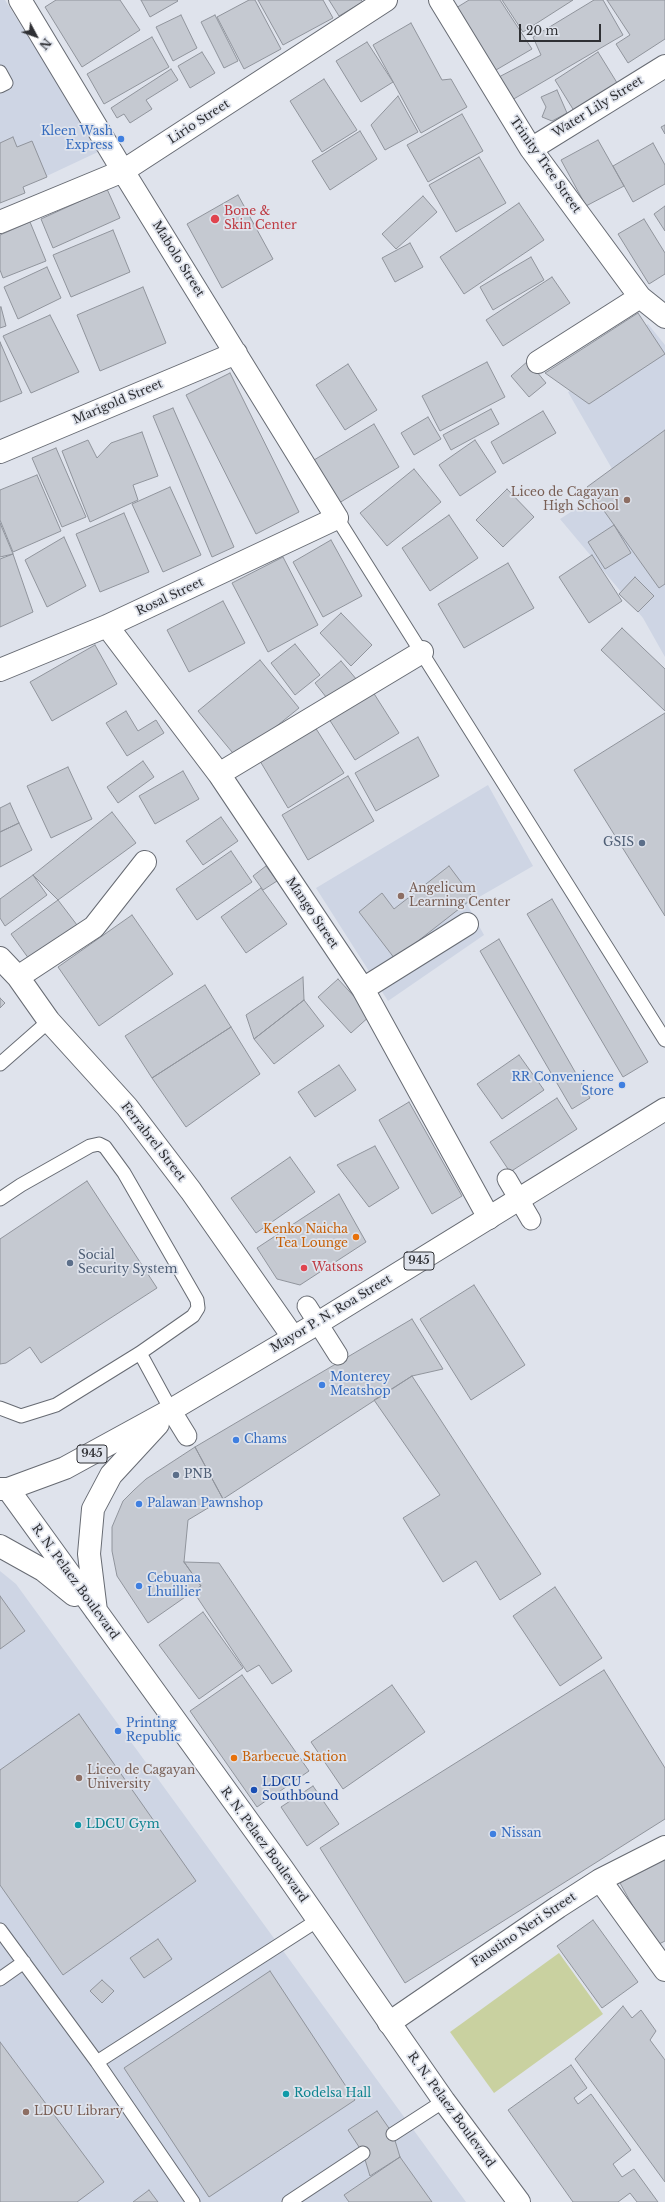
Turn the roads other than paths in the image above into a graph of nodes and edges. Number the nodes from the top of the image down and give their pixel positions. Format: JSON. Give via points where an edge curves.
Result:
{"nodes":[{"id":1,"x":20,"y":0,"type":"edge"},
{"id":2,"x":386,"y":0,"type":"edge"},
{"id":3,"x":440,"y":0,"type":"edge"},
{"id":4,"x":665,"y":66,"type":"edge"},
{"id":5,"x":0,"y":72,"type":"edge"},
{"id":6,"x":0,"y":86,"type":"edge"},
{"id":7,"x":531,"y":148,"type":"junction"},
{"id":8,"x":123,"y":171,"type":"junction"},
{"id":9,"x":0,"y":222,"type":"edge"},
{"id":10,"x":640,"y":297,"type":"junction"},
{"id":11,"x":665,"y":317,"type":"edge"},
{"id":12,"x":236,"y":352,"type":"junction"},
{"id":13,"x":538,"y":362,"type":"dead end"},
{"id":14,"x":0,"y":452,"type":"edge"},
{"id":15,"x":337,"y":518,"type":"junction"},
{"id":16,"x":107,"y":626,"type":"junction"},
{"id":17,"x":422,"y":652,"type":"junction"},
{"id":18,"x":0,"y":670,"type":"edge"},
{"id":19,"x":219,"y":774,"type":"junction"},
{"id":20,"x":145,"y":862,"type":"dead end"},
{"id":21,"x":467,"y":924,"type":"dead end"},
{"id":22,"x":0,"y":958,"type":"edge"},
{"id":23,"x":18,"y":977,"type":"junction"},
{"id":24,"x":363,"y":989,"type":"junction"},
{"id":25,"x":49,"y":1021,"type":"junction"},
{"id":26,"x":665,"y":1040,"type":"edge"},
{"id":27,"x":0,"y":1064,"type":"edge"},
{"id":28,"x":665,"y":1109,"type":"edge"},
{"id":29,"x":507,"y":1179,"type":"dead end"},
{"id":30,"x":0,"y":1199,"type":"edge"},
{"id":31,"x":519,"y":1199,"type":"junction"},
{"id":32,"x":489,"y":1218,"type":"junction"},
{"id":33,"x":531,"y":1220,"type":"dead end"},
{"id":34,"x":313,"y":1315,"type":"junction"},
{"id":35,"x":293,"y":1337,"type":"junction"},
{"id":36,"x":140,"y":1353,"type":"junction"},
{"id":37,"x":338,"y":1355,"type":"dead end"},
{"id":38,"x":0,"y":1408,"type":"edge"},
{"id":39,"x":171,"y":1410,"type":"junction"},
{"id":40,"x":187,"y":1436,"type":"dead end"},
{"id":41,"x":4,"y":1489,"type":"edge"},
{"id":42,"x":0,"y":1546,"type":"edge"},
{"id":43,"x":96,"y":1612,"type":"junction"},
{"id":44,"x":665,"y":1847,"type":"edge"},
{"id":45,"x":600,"y":1880,"type":"junction"},
{"id":46,"x":318,"y":1920,"type":"junction"},
{"id":47,"x":0,"y":1930,"type":"edge"},
{"id":48,"x":24,"y":1962,"type":"junction"},
{"id":49,"x":665,"y":1970,"type":"edge"},
{"id":50,"x":0,"y":1979,"type":"edge"},
{"id":51,"x":389,"y":2023,"type":"junction"},
{"id":52,"x":97,"y":2062,"type":"junction"},
{"id":53,"x":444,"y":2101,"type":"junction"},
{"id":54,"x":393,"y":2134,"type":"dead end"},
{"id":55,"x":363,"y":2153,"type":"dead end"},
{"id":56,"x":193,"y":2202,"type":"edge"},
{"id":57,"x":290,"y":2202,"type":"edge"},
{"id":58,"x":519,"y":2202,"type":"edge"}],
"edges":[{"from":1,"to":8,"type":"street","name":"Mabolo Street"},
{"from":2,"to":8,"type":"street","name":"Lirio Street"},
{"from":3,"to":7,"type":"street","name":"Trinity Tree Street"},
{"from":4,"to":7,"type":"street","name":"Water Lily Street"},
{"from":5,"to":6,"type":"lane","via":[[6,83]]},
{"from":7,"to":10,"type":"street","name":"Trinity Tree Street"},
{"from":8,"to":9,"type":"street","name":"Lirio Street"},
{"from":8,"to":12,"type":"street","name":"Mabolo Street"},
{"from":10,"to":11,"type":"street","name":"Trinity Tree Street"},
{"from":10,"to":13,"type":"street"},
{"from":12,"to":14,"type":"street","name":"Marigold Street"},
{"from":12,"to":15,"type":"street","name":"Mabolo Street"},
{"from":15,"to":16,"type":"street","name":"Rosal Street"},
{"from":15,"to":17,"type":"lane"},
{"from":16,"to":18,"type":"street","name":"Rosal Street"},
{"from":16,"to":19,"type":"street","name":"Mango Street"},
{"from":17,"to":19,"type":"street"},
{"from":17,"to":26,"type":"lane"},
{"from":19,"to":24,"type":"street","name":"Mango Street"},
{"from":20,"to":23,"type":"street","via":[[94,927]]},
{"from":21,"to":24,"type":"street"},
{"from":22,"to":23,"type":"street","name":"Ferrabrel Street"},
{"from":23,"to":25,"type":"street","name":"Ferrabrel Street"},
{"from":24,"to":32,"type":"street","name":"Mango Street"},
{"from":25,"to":27,"type":"lane"},
{"from":25,"to":35,"type":"street","name":"Ferrabrel Street","via":[[127,1107],[191,1191]]},
{"from":28,"to":31,"type":"street","name":"Mayor P. N. Roa Street","number":"945"},
{"from":29,"to":31,"type":"street"},
{"from":30,"to":36,"type":"lane","via":[[90,1146],[99,1144],[105,1147],[124,1173],[197,1300],[198,1308],[193,1316]]},
{"from":31,"to":32,"type":"street","name":"Mayor P. N. Roa Street","number":"945"},
{"from":31,"to":33,"type":"street"},
{"from":32,"to":34,"type":"street","name":"Mayor P. N. Roa Street","number":"945"},
{"from":34,"to":35,"type":"street","name":"Mayor P. N. Roa Street","number":"945"},
{"from":34,"to":37,"type":"street"},
{"from":35,"to":39,"type":"street","name":"Mayor P. N. Roa Street","number":"945"},
{"from":36,"to":38,"type":"lane","via":[[56,1405],[21,1416]]},
{"from":36,"to":39,"type":"lane"},
{"from":39,"to":40,"type":"street"},
{"from":39,"to":41,"type":"street","name":"Mayor P. N. Roa Street","number":"945","via":[[65,1468]]},
{"from":39,"to":43,"type":"street","via":[[111,1475],[93,1509],[89,1554]]},
{"from":41,"to":43,"type":"street","name":"R. N. Pelaez Boulevard"},
{"from":42,"to":43,"type":"street","via":[[43,1570]]},
{"from":43,"to":46,"type":"street","name":"R. N. Pelaez Boulevard"},
{"from":44,"to":45,"type":"street","name":"Faustino Neri Street"},
{"from":45,"to":49,"type":"street"},
{"from":45,"to":51,"type":"street","name":"Faustino Neri Street"},
{"from":46,"to":51,"type":"street","name":"R. N. Pelaez Boulevard"},
{"from":46,"to":52,"type":"lane"},
{"from":47,"to":48,"type":"lane"},
{"from":48,"to":50,"type":"lane"},
{"from":48,"to":52,"type":"lane"},
{"from":51,"to":53,"type":"street","name":"R. N. Pelaez Boulevard"},
{"from":52,"to":56,"type":"lane"},
{"from":53,"to":54,"type":"lane"},
{"from":53,"to":58,"type":"street","name":"R. N. Pelaez Boulevard"},
{"from":55,"to":57,"type":"lane"}]}
